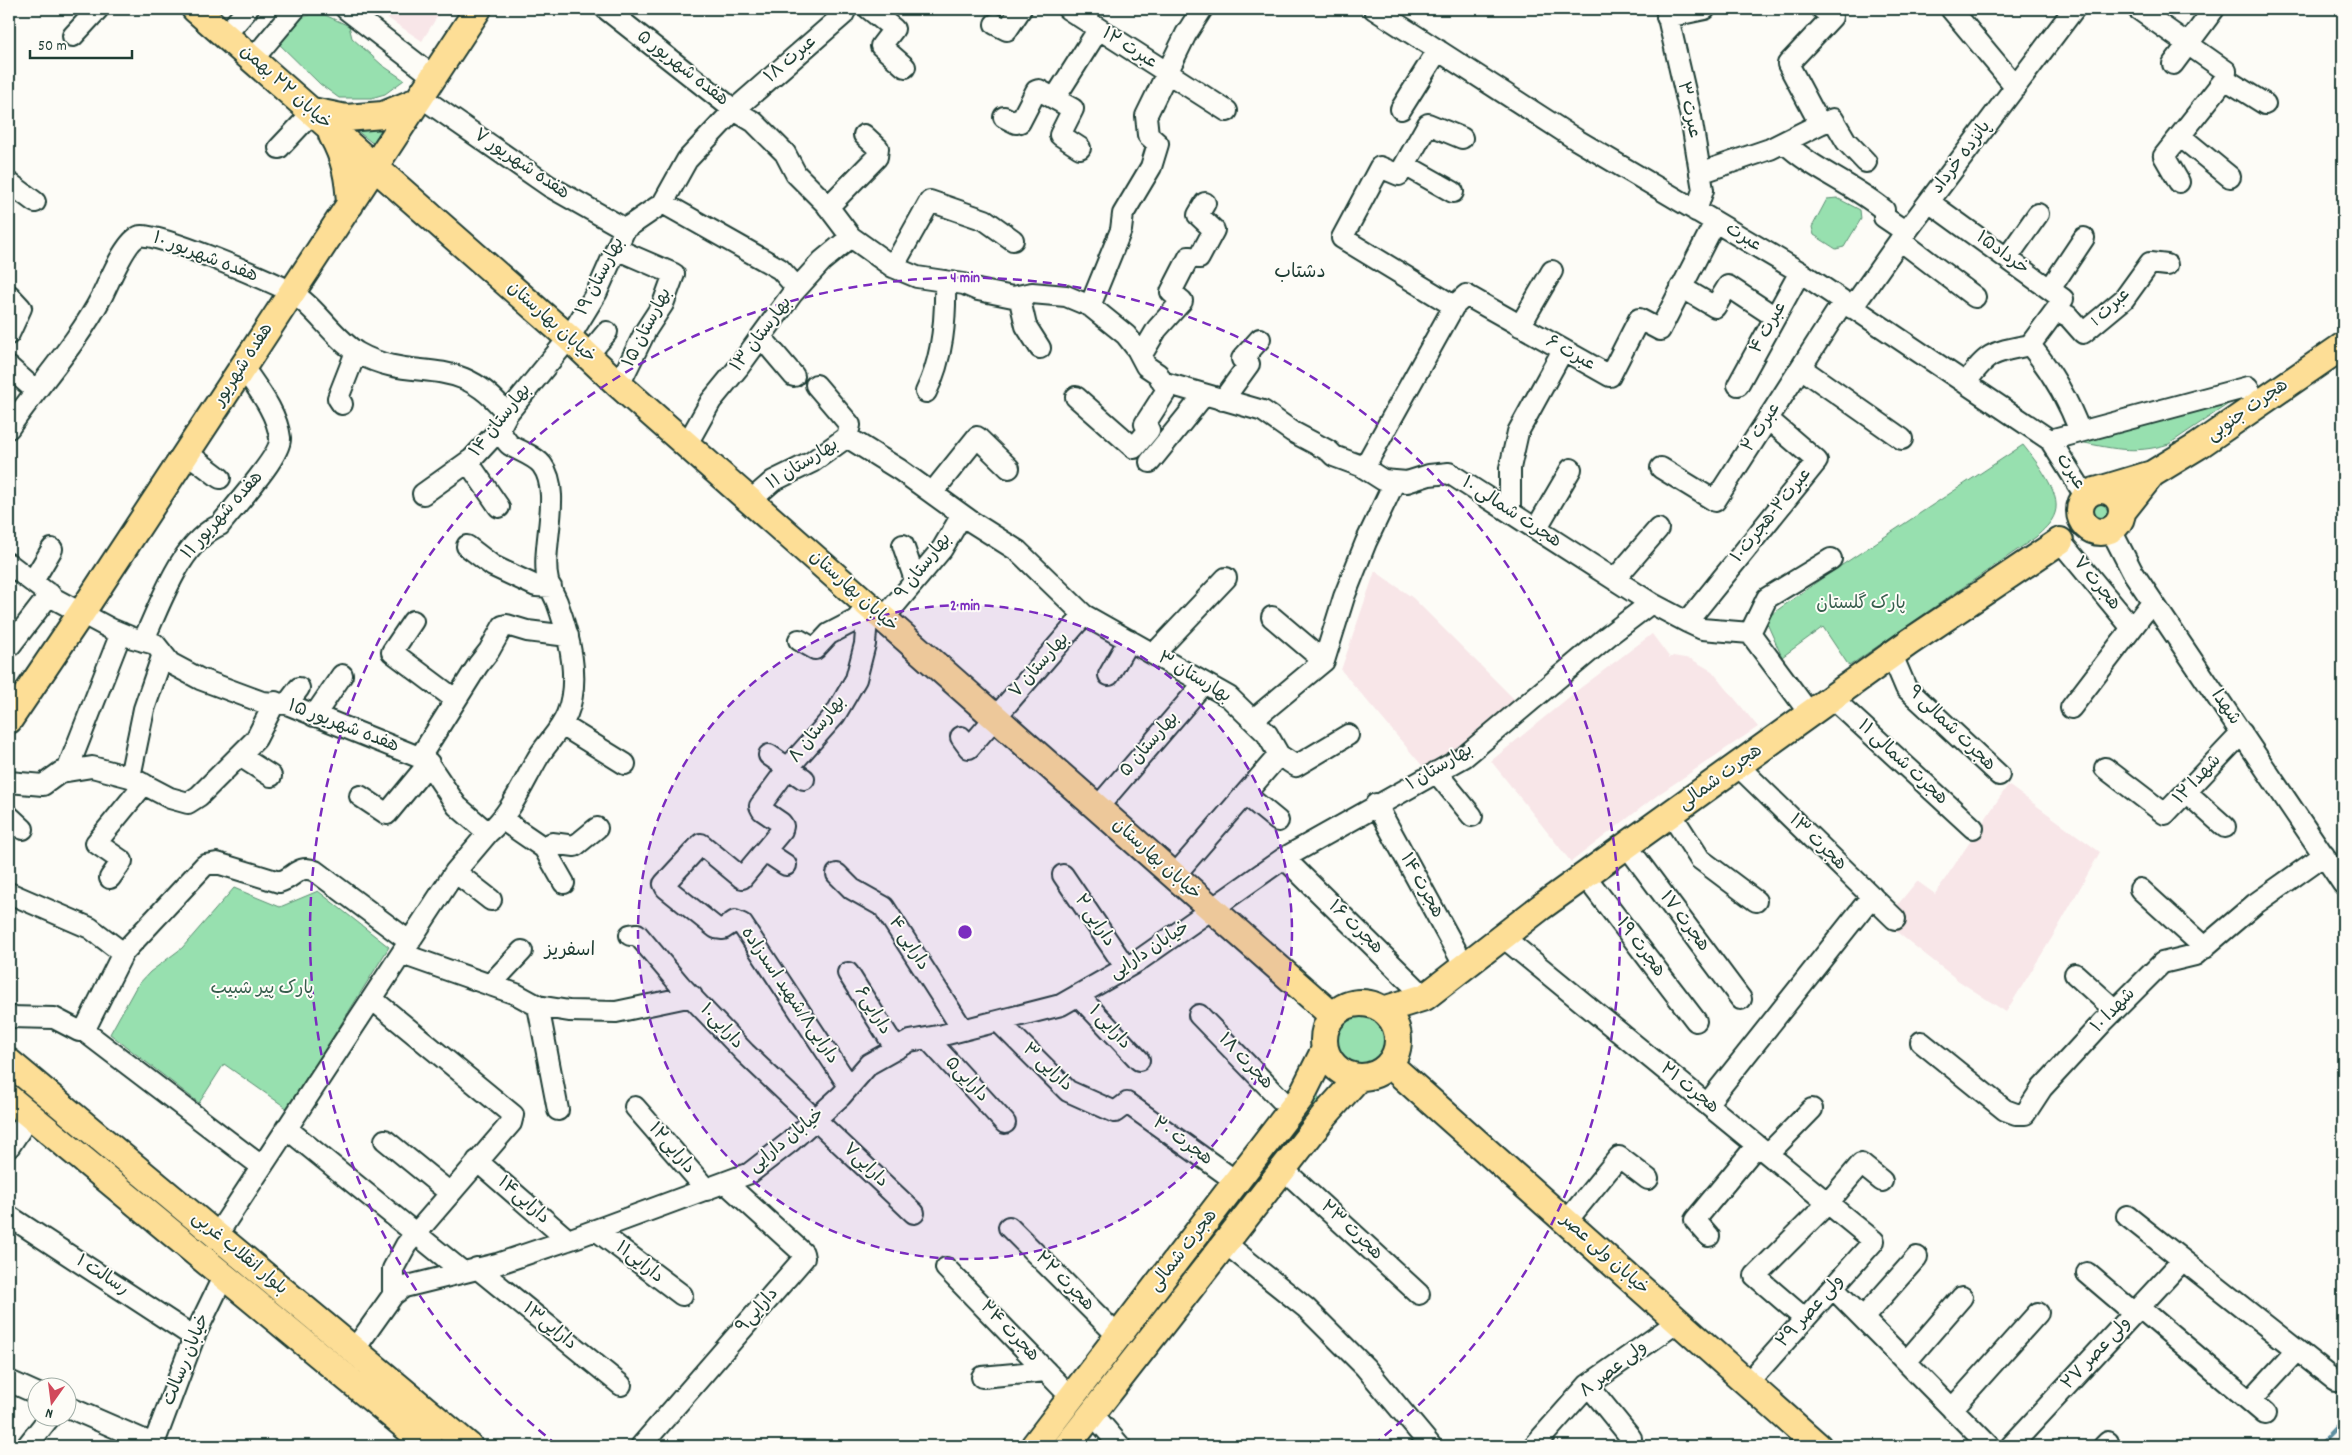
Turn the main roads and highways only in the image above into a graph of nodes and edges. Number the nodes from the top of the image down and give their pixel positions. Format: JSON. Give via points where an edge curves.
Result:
{"nodes":[{"id":1,"x":195,"y":9,"type":"edge"},
{"id":2,"x":478,"y":9,"type":"edge"},
{"id":3,"x":424,"y":91,"type":"junction"},
{"id":4,"x":316,"y":116,"type":"junction"},
{"id":5,"x":374,"y":167,"type":"junction"},
{"id":6,"x":350,"y":205,"type":"junction"},
{"id":7,"x":2343,"y":346,"type":"edge"},
{"id":8,"x":2152,"y":474,"type":"junction"},
{"id":9,"x":2089,"y":497,"type":"junction"},
{"id":10,"x":2111,"y":525,"type":"junction"},
{"id":11,"x":2060,"y":541,"type":"junction"},
{"id":12,"x":9,"y":720,"type":"edge"},
{"id":13,"x":1426,"y":997,"type":"junction"},
{"id":14,"x":1383,"y":1010,"type":"junction"},
{"id":15,"x":1332,"y":1016,"type":"junction"},
{"id":16,"x":1398,"y":1037,"type":"junction"},
{"id":17,"x":1325,"y":1049,"type":"junction"},
{"id":18,"x":9,"y":1062,"type":"edge"},
{"id":19,"x":1390,"y":1064,"type":"junction"},
{"id":20,"x":1358,"y":1077,"type":"junction"},
{"id":21,"x":9,"y":1098,"type":"edge"},
{"id":22,"x":424,"y":1445,"type":"edge"},
{"id":23,"x":469,"y":1446,"type":"edge"},
{"id":24,"x":1034,"y":1446,"type":"edge"},
{"id":25,"x":1067,"y":1446,"type":"edge"},
{"id":26,"x":1818,"y":1446,"type":"edge"}],
"edges":[{"from":1,"to":4,"type":"main road","name":"خیابان ۲۲ بهمن"},
{"from":2,"to":3,"type":"main road","name":"هفده شهریور"},
{"from":3,"to":4,"type":"main road","via":[[383,115]]},
{"from":3,"to":5,"type":"main road","name":"هفده شهریور"},
{"from":4,"to":5,"type":"main road","name":"خیابان ۲۲ بهمن"},
{"from":4,"to":6,"type":"main road","via":[[341,150],[349,177]]},
{"from":5,"to":6,"type":"main road","name":"هفده شهریور"},
{"from":5,"to":15,"type":"main road","name":"خیابان بهارستان"},
{"from":6,"to":12,"type":"main road","name":"هفده شهریور"},
{"from":7,"to":8,"type":"main road","name":"هجرت جنوبی"},
{"from":8,"to":9,"type":"main road"},
{"from":8,"to":10,"type":"main road"},
{"from":9,"to":10,"type":"main road","via":[[2080,513],[2085,524],[2090,528]]},
{"from":9,"to":10,"type":"main road","via":[[2113,494],[2121,505]]},
{"from":9,"to":11,"type":"main road"},
{"from":10,"to":11,"type":"main road"},
{"from":11,"to":13,"type":"main road","name":"هجرت شمالی","via":[[1832,698],[1585,876]]},
{"from":13,"to":14,"type":"main road","name":"هجرت شمالی"},
{"from":13,"to":16,"type":"main road"},
{"from":14,"to":15,"type":"main road","via":[[1362,1003],[1341,1009]]},
{"from":14,"to":16,"type":"main road","via":[[1393,1022]]},
{"from":15,"to":17,"type":"main road","via":[[1326,1026]]},
{"from":16,"to":19,"type":"main road","via":[[1395,1056]]},
{"from":17,"to":20,"type":"main road","via":[[1337,1068]]},
{"from":17,"to":24,"type":"main road","name":"هجرت شمالی","via":[[1301,1097]]},
{"from":18,"to":23,"type":"main road","name":"بلوار انقلاب غربی"},
{"from":19,"to":20,"type":"main road","via":[[1381,1072]]},
{"from":19,"to":26,"type":"main road","name":"خیابان ولی عصر"},
{"from":20,"to":25,"type":"main road","name":"هجرت شمالی"},
{"from":21,"to":22,"type":"main road","name":"بلوار انقلاب غربی"}]}
